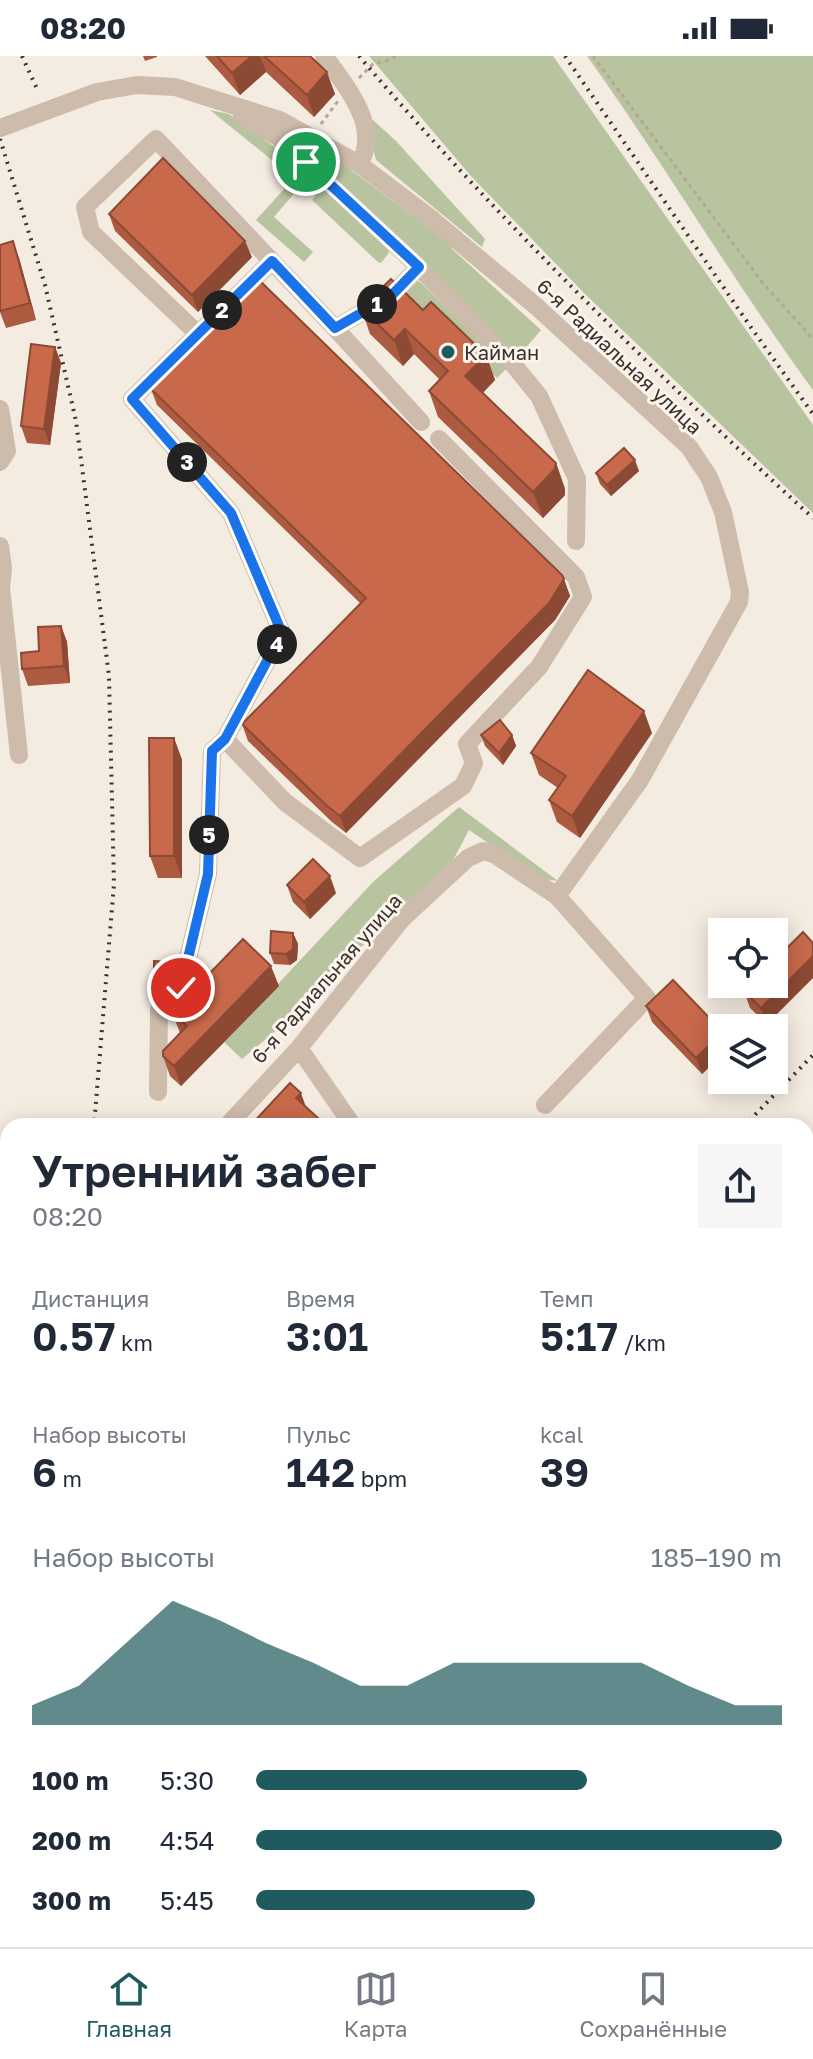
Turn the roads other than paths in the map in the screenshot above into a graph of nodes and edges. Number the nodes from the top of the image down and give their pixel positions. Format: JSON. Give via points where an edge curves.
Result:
{"nodes":[{"id":1,"x":324,"y":56,"type":"edge"},
{"id":2,"x":215,"y":100,"type":"junction"},
{"id":3,"x":0,"y":128,"type":"edge"},
{"id":4,"x":359,"y":164,"type":"junction"},
{"id":5,"x":272,"y":261,"type":"junction"},
{"id":6,"x":419,"y":267,"type":"junction"},
{"id":7,"x":335,"y":328,"type":"junction"},
{"id":8,"x":198,"y":334,"type":"junction"},
{"id":9,"x":0,"y":409,"type":"edge"},
{"id":10,"x":421,"y":422,"type":"dead end"},
{"id":11,"x":439,"y":439,"type":"dead end"},
{"id":12,"x":0,"y":462,"type":"edge"},
{"id":13,"x":576,"y":541,"type":"dead end"},
{"id":14,"x":0,"y":546,"type":"edge"},
{"id":15,"x":735,"y":569,"type":"junction"},
{"id":16,"x":755,"y":571,"type":"dead end"},
{"id":17,"x":225,"y":739,"type":"junction"},
{"id":18,"x":19,"y":755,"type":"dead end"},
{"id":19,"x":557,"y":896,"type":"junction"},
{"id":20,"x":299,"y":1048,"type":"junction"},
{"id":21,"x":158,"y":1092,"type":"dead end"},
{"id":22,"x":545,"y":1105,"type":"dead end"},
{"id":23,"x":234,"y":1118,"type":"edge"},
{"id":24,"x":347,"y":1118,"type":"edge"}],
"edges":[{"from":1,"to":4,"type":"street","via":[[361,113],[365,154]]},
{"from":2,"to":3,"type":"street","name":"6-я Радиальная улица","via":[[175,87],[137,85],[97,92]]},
{"from":2,"to":4,"type":"street","name":"6-я Радиальная улица","via":[[280,120]]},
{"from":2,"to":6,"type":"street","via":[[278,137]]},
{"from":4,"to":15,"type":"street","name":"6-я Радиальная улица","via":[[537,307],[709,477]]},
{"from":5,"to":7,"type":"street"},
{"from":5,"to":8,"type":"street"},
{"from":5,"to":8,"type":"street","via":[[156,139],[85,207],[91,232]]},
{"from":6,"to":7,"type":"street","via":[[391,296]]},
{"from":6,"to":13,"type":"street","via":[[539,396],[577,479]]},
{"from":7,"to":10,"type":"street"},
{"from":8,"to":17,"type":"street","via":[[132,399],[231,513],[282,633]]},
{"from":9,"to":12,"type":"street","via":[[7,451]]},
{"from":11,"to":17,"type":"street","via":[[576,577],[583,597],[539,667],[467,744],[474,763],[463,786],[360,858],[285,802]]},
{"from":14,"to":18,"type":"street"},
{"from":15,"to":16,"type":"street"},
{"from":15,"to":19,"type":"street","name":"6-я Радиальная улица","via":[[739,602],[640,780]]},
{"from":17,"to":21,"type":"street","via":[[212,751],[208,874],[181,988],[159,1010]]},
{"from":19,"to":20,"type":"street","name":"6-я Радиальная улица","via":[[494,854],[483,851],[468,858],[402,919]]},
{"from":19,"to":22,"type":"street","via":[[647,998]]},
{"from":20,"to":23,"type":"street","name":"6-я Радиальная улица"},
{"from":20,"to":24,"type":"street"}]}
